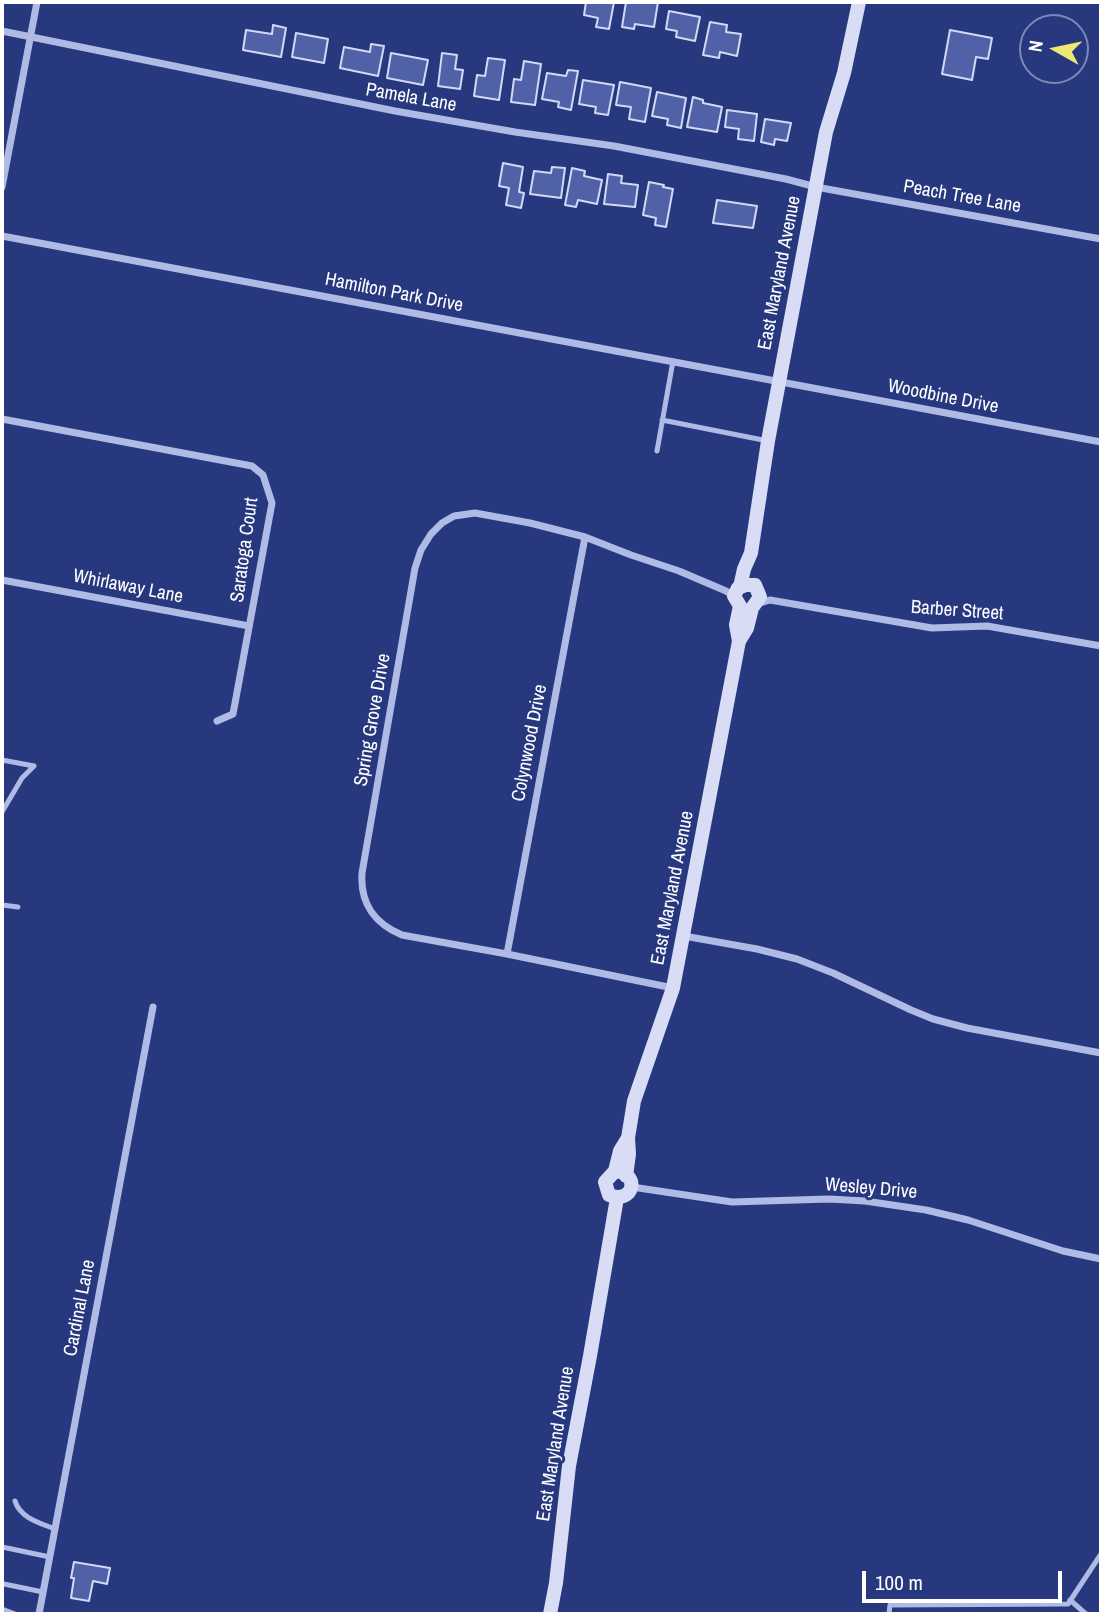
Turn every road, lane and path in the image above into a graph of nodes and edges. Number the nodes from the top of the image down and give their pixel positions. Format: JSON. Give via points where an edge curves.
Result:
{"nodes":[{"id":1,"x":37,"y":2,"type":"edge"},
{"id":2,"x":859,"y":2,"type":"edge"},
{"id":3,"x":2,"y":31,"type":"edge"},
{"id":4,"x":30,"y":37,"type":"junction"},
{"id":5,"x":2,"y":187,"type":"edge"},
{"id":6,"x":816,"y":187,"type":"junction"},
{"id":7,"x":2,"y":236,"type":"edge"},
{"id":8,"x":1101,"y":239,"type":"edge"},
{"id":9,"x":673,"y":361,"type":"junction"},
{"id":10,"x":779,"y":381,"type":"junction"},
{"id":11,"x":2,"y":419,"type":"edge"},
{"id":12,"x":662,"y":420,"type":"junction"},
{"id":13,"x":768,"y":441,"type":"junction"},
{"id":14,"x":1101,"y":442,"type":"edge"},
{"id":15,"x":657,"y":451,"type":"dead end"},
{"id":16,"x":585,"y":537,"type":"junction"},
{"id":17,"x":2,"y":580,"type":"edge"},
{"id":18,"x":747,"y":596,"type":"junction"},
{"id":19,"x":249,"y":626,"type":"junction"},
{"id":20,"x":1101,"y":646,"type":"edge"},
{"id":21,"x":216,"y":721,"type":"dead end"},
{"id":22,"x":2,"y":760,"type":"edge"},
{"id":23,"x":2,"y":812,"type":"edge"},
{"id":24,"x":2,"y":905,"type":"edge"},
{"id":25,"x":18,"y":907,"type":"dead end"},
{"id":26,"x":684,"y":936,"type":"junction"},
{"id":27,"x":507,"y":954,"type":"junction"},
{"id":28,"x":674,"y":988,"type":"junction"},
{"id":29,"x":153,"y":1007,"type":"dead end"},
{"id":30,"x":1101,"y":1053,"type":"edge"},
{"id":31,"x":625,"y":1178,"type":"junction"},
{"id":32,"x":617,"y":1198,"type":"junction"},
{"id":33,"x":1101,"y":1259,"type":"edge"},
{"id":34,"x":15,"y":1501,"type":"dead end"},
{"id":35,"x":55,"y":1530,"type":"junction"},
{"id":36,"x":2,"y":1547,"type":"edge"},
{"id":37,"x":1101,"y":1554,"type":"edge"},
{"id":38,"x":50,"y":1557,"type":"junction"},
{"id":39,"x":2,"y":1585,"type":"edge"},
{"id":40,"x":43,"y":1592,"type":"junction"},
{"id":41,"x":1070,"y":1600,"type":"junction"},
{"id":42,"x":2,"y":1609,"type":"edge"},
{"id":43,"x":15,"y":1614,"type":"edge"},
{"id":44,"x":39,"y":1614,"type":"edge"},
{"id":45,"x":550,"y":1614,"type":"edge"},
{"id":46,"x":889,"y":1614,"type":"edge"},
{"id":47,"x":1086,"y":1614,"type":"edge"}],
"edges":[{"from":1,"to":4,"type":"street"},
{"from":2,"to":6,"type":"street","name":"East Maryland Avenue"},
{"from":3,"to":4,"type":"street","name":"Pamela Lane"},
{"from":4,"to":5,"type":"street"},
{"from":4,"to":6,"type":"street","name":"Pamela Lane","via":[[395,111],[614,146]]},
{"from":6,"to":8,"type":"street","name":"Peach Tree Lane"},
{"from":6,"to":10,"type":"street","name":"East Maryland Avenue"},
{"from":7,"to":9,"type":"street","name":"Hamilton Park Drive"},
{"from":9,"to":10,"type":"street","name":"Hamilton Park Drive"},
{"from":9,"to":12,"type":"lane"},
{"from":10,"to":13,"type":"street","name":"East Maryland Avenue"},
{"from":10,"to":14,"type":"street","name":"Woodbine Drive"},
{"from":11,"to":19,"type":"street","name":"Saratoga Court","via":[[252,466],[263,475],[272,503]]},
{"from":12,"to":13,"type":"lane"},
{"from":12,"to":15,"type":"lane"},
{"from":13,"to":18,"type":"street","name":"East Maryland Avenue"},
{"from":16,"to":18,"type":"street","name":"Spring Grove Drive"},
{"from":16,"to":27,"type":"street","name":"Colynwood Drive"},
{"from":16,"to":27,"type":"street","name":"Spring Grove Drive","via":[[466,513],[436,528],[415,568],[362,873],[363,893],[376,919],[388,929]]},
{"from":17,"to":19,"type":"street","name":"Whirlaway Lane"},
{"from":18,"to":20,"type":"street","name":"Barber Street","via":[[933,628],[988,626]]},
{"from":18,"to":26,"type":"street","name":"East Maryland Avenue","via":[[747,628],[738,641]]},
{"from":19,"to":21,"type":"street","name":"Saratoga Court","via":[[233,713]]},
{"from":22,"to":23,"type":"lane","via":[[34,766]]},
{"from":24,"to":25,"type":"lane"},
{"from":26,"to":28,"type":"street","name":"East Maryland Avenue"},
{"from":26,"to":30,"type":"street","via":[[797,959],[933,1019]]},
{"from":27,"to":28,"type":"street","name":"Spring Grove Drive"},
{"from":28,"to":31,"type":"street","name":"East Maryland Avenue","via":[[634,1101]]},
{"from":29,"to":35,"type":"street","name":"Cardinal Lane"},
{"from":31,"to":32,"type":"street","via":[[629,1193]]},
{"from":31,"to":32,"type":"street","name":"East Maryland Avenue","via":[[606,1182],[609,1195]]},
{"from":31,"to":33,"type":"street","name":"Wesley Drive","via":[[732,1202],[829,1199],[926,1210]]},
{"from":32,"to":45,"type":"street","name":"East Maryland Avenue","via":[[569,1466]]},
{"from":34,"to":35,"type":"lane","via":[[27,1517]]},
{"from":35,"to":38,"type":"street","name":"Cardinal Lane"},
{"from":36,"to":38,"type":"lane"},
{"from":37,"to":41,"type":"lane"},
{"from":38,"to":40,"type":"street","name":"Cardinal Lane"},
{"from":39,"to":40,"type":"lane"},
{"from":40,"to":44,"type":"street","name":"Cardinal Lane"},
{"from":41,"to":46,"type":"lane","via":[[1068,1604],[890,1605]]},
{"from":41,"to":47,"type":"lane"},
{"from":42,"to":43,"type":"lane"}]}
